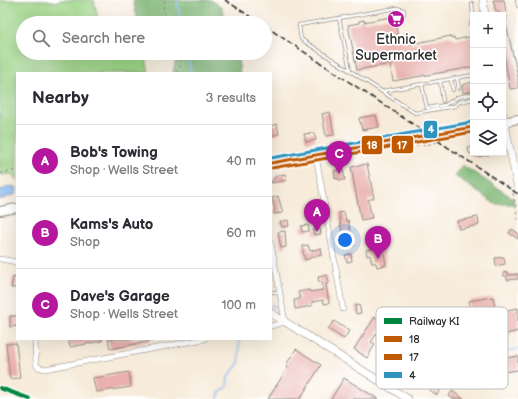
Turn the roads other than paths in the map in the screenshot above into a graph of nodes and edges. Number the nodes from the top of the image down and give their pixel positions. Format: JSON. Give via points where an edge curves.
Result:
{"nodes":[{"id":1,"x":483,"y":0,"type":"edge"},
{"id":2,"x":517,"y":0,"type":"edge"},
{"id":3,"x":472,"y":3,"type":"dead end"},
{"id":4,"x":518,"y":6,"type":"edge"},
{"id":5,"x":473,"y":12,"type":"edge"},
{"id":6,"x":485,"y":12,"type":"edge"},
{"id":7,"x":404,"y":14,"type":"dead end"},
{"id":8,"x":340,"y":18,"type":"junction"},
{"id":9,"x":350,"y":71,"type":"junction"},
{"id":10,"x":470,"y":76,"type":"edge"},
{"id":11,"x":457,"y":78,"type":"junction"},
{"id":12,"x":450,"y":79,"type":"junction"},
{"id":13,"x":440,"y":81,"type":"junction"},
{"id":14,"x":422,"y":85,"type":"junction"},
{"id":15,"x":459,"y":89,"type":"dead end"},
{"id":16,"x":453,"y":90,"type":"dead end"},
{"id":17,"x":382,"y":91,"type":"junction"},
{"id":18,"x":470,"y":95,"type":"edge"},
{"id":19,"x":470,"y":100,"type":"edge"},
{"id":20,"x":443,"y":102,"type":"dead end"},
{"id":21,"x":427,"y":110,"type":"junction"},
{"id":22,"x":506,"y":119,"type":"edge"},
{"id":23,"x":518,"y":119,"type":"edge"},
{"id":24,"x":503,"y":120,"type":"edge"},
{"id":25,"x":470,"y":128,"type":"edge"},
{"id":26,"x":316,"y":156,"type":"junction"},
{"id":27,"x":272,"y":163,"type":"edge"},
{"id":28,"x":517,"y":179,"type":"edge"},
{"id":29,"x":518,"y":189,"type":"edge"},
{"id":30,"x":16,"y":208,"type":"edge"},
{"id":31,"x":0,"y":211,"type":"edge"},
{"id":32,"x":272,"y":248,"type":"edge"},
{"id":33,"x":0,"y":259,"type":"edge"},
{"id":34,"x":16,"y":262,"type":"edge"},
{"id":35,"x":272,"y":292,"type":"edge"},
{"id":36,"x":280,"y":292,"type":"junction"},
{"id":37,"x":343,"y":309,"type":"dead end"},
{"id":38,"x":272,"y":313,"type":"edge"},
{"id":39,"x":285,"y":322,"type":"junction"},
{"id":40,"x":272,"y":326,"type":"edge"},
{"id":41,"x":34,"y":340,"type":"edge"},
{"id":42,"x":199,"y":340,"type":"edge"},
{"id":43,"x":376,"y":379,"type":"edge"},
{"id":44,"x":392,"y":389,"type":"edge"},
{"id":45,"x":408,"y":399,"type":"edge"}],
"edges":[{"from":1,"to":6,"type":"street"},
{"from":2,"to":4,"type":"lane"},
{"from":3,"to":5,"type":"lane"},
{"from":7,"to":8,"type":"lane","via":[[400,7]]},
{"from":8,"to":9,"type":"lane"},
{"from":8,"to":9,"type":"lane","via":[[299,25],[301,39]]},
{"from":9,"to":17,"type":"lane"},
{"from":10,"to":11,"type":"lane"},
{"from":11,"to":12,"type":"lane"},
{"from":11,"to":15,"type":"lane"},
{"from":12,"to":13,"type":"lane"},
{"from":12,"to":16,"type":"lane"},
{"from":13,"to":14,"type":"lane"},
{"from":13,"to":20,"type":"lane"},
{"from":14,"to":17,"type":"lane"},
{"from":14,"to":21,"type":"lane"},
{"from":17,"to":21,"type":"lane","via":[[415,113]]},
{"from":18,"to":21,"type":"lane"},
{"from":19,"to":21,"type":"lane","via":[[459,102],[455,106]]},
{"from":22,"to":23,"type":"main road"},
{"from":24,"to":28,"type":"street"},
{"from":25,"to":26,"type":"main road"},
{"from":26,"to":27,"type":"main road"},
{"from":26,"to":37,"type":"street"},
{"from":28,"to":29,"type":"street"},
{"from":30,"to":31,"type":"main road"},
{"from":32,"to":36,"type":"street"},
{"from":33,"to":34,"type":"street"},
{"from":35,"to":36,"type":"lane"},
{"from":36,"to":39,"type":"street"},
{"from":38,"to":39,"type":"street"},
{"from":39,"to":40,"type":"street"},
{"from":39,"to":43,"type":"street"},
{"from":41,"to":42,"type":"street","via":[[36,364],[45,369]]},
{"from":44,"to":45,"type":"street"}]}
